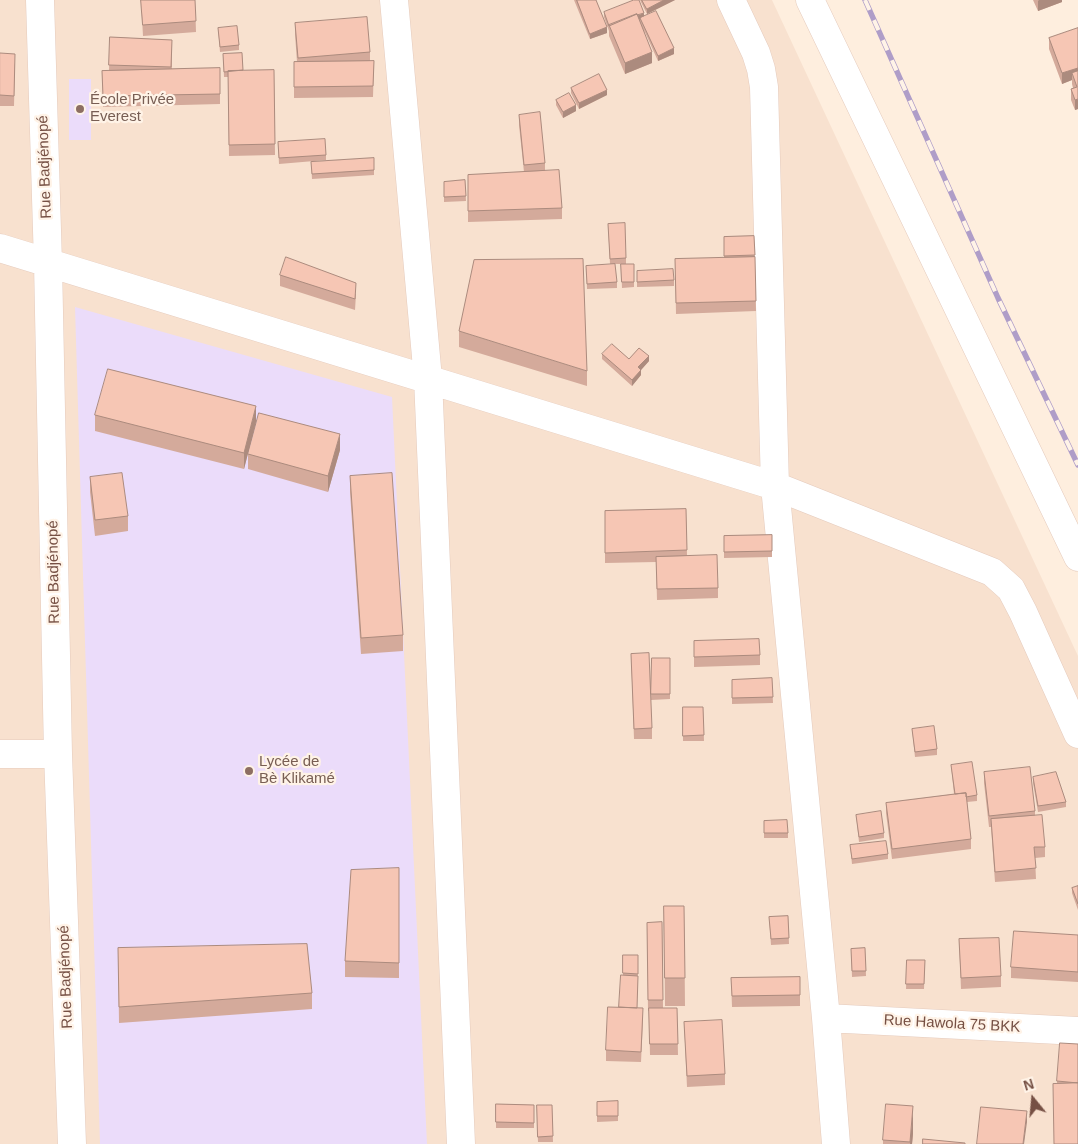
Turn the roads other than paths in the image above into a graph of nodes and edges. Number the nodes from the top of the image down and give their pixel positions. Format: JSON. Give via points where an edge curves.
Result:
{"nodes":[{"id":1,"x":40,"y":0,"type":"edge"},
{"id":2,"x":394,"y":0,"type":"edge"},
{"id":3,"x":731,"y":0,"type":"edge"},
{"id":4,"x":810,"y":0,"type":"edge"},
{"id":5,"x":0,"y":248,"type":"edge"},
{"id":6,"x":48,"y":263,"type":"junction"},
{"id":7,"x":428,"y":379,"type":"junction"},
{"id":8,"x":774,"y":486,"type":"junction"},
{"id":9,"x":1078,"y":557,"type":"edge"},
{"id":10,"x":1078,"y":734,"type":"edge"},
{"id":11,"x":0,"y":754,"type":"edge"},
{"id":12,"x":58,"y":754,"type":"junction"},
{"id":13,"x":826,"y":1018,"type":"junction"},
{"id":14,"x":1078,"y":1031,"type":"edge"},
{"id":15,"x":72,"y":1144,"type":"edge"},
{"id":16,"x":461,"y":1144,"type":"edge"},
{"id":17,"x":836,"y":1144,"type":"edge"}],
"edges":[{"from":1,"to":6,"type":"street","name":"Rue Badjénopé"},
{"from":2,"to":7,"type":"street"},
{"from":3,"to":8,"type":"street","via":[[756,53],[764,87]]},
{"from":4,"to":9,"type":"street"},
{"from":5,"to":6,"type":"street"},
{"from":6,"to":7,"type":"street"},
{"from":6,"to":12,"type":"street","name":"Rue Badjénopé"},
{"from":7,"to":8,"type":"street"},
{"from":7,"to":16,"type":"street"},
{"from":8,"to":10,"type":"street","via":[[992,572],[1011,589]]},
{"from":8,"to":13,"type":"street"},
{"from":11,"to":12,"type":"street"},
{"from":12,"to":15,"type":"street","name":"Rue Badjénopé"},
{"from":13,"to":14,"type":"street","name":"Rue Hawola 75 BKK"},
{"from":13,"to":17,"type":"street"}]}
